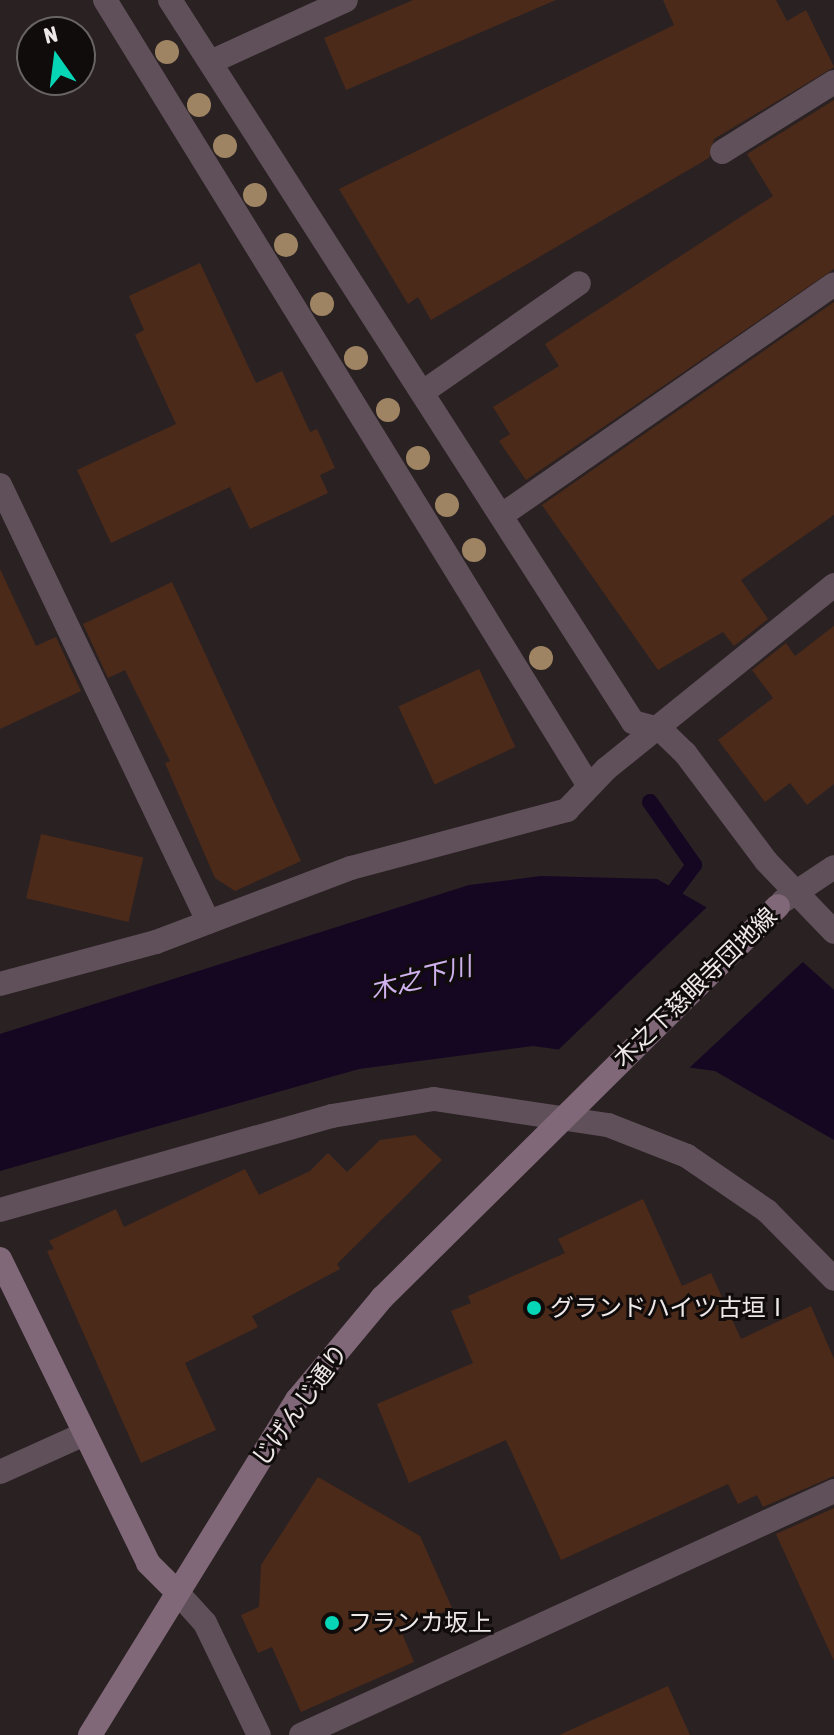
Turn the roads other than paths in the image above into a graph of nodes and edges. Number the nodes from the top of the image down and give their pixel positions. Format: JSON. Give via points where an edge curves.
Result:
{"nodes":[{"id":1,"x":105,"y":0,"type":"edge"},
{"id":2,"x":170,"y":0,"type":"edge"},
{"id":3,"x":346,"y":0,"type":"edge"},
{"id":4,"x":213,"y":61,"type":"junction"},
{"id":5,"x":834,"y":82,"type":"edge"},
{"id":6,"x":722,"y":152,"type":"dead end"},
{"id":7,"x":579,"y":283,"type":"dead end"},
{"id":8,"x":834,"y":284,"type":"edge"},
{"id":9,"x":423,"y":392,"type":"junction"},
{"id":10,"x":0,"y":485,"type":"edge"},
{"id":11,"x":502,"y":515,"type":"junction"},
{"id":12,"x":834,"y":585,"type":"edge"},
{"id":13,"x":660,"y":729,"type":"junction"},
{"id":14,"x":589,"y":786,"type":"junction"},
{"id":15,"x":834,"y":867,"type":"edge"},
{"id":16,"x":786,"y":899,"type":"junction"},
{"id":17,"x":208,"y":922,"type":"junction"},
{"id":18,"x":834,"y":932,"type":"edge"},
{"id":19,"x":0,"y":984,"type":"edge"},
{"id":20,"x":563,"y":1115,"type":"junction"},
{"id":21,"x":0,"y":1210,"type":"edge"},
{"id":22,"x":0,"y":1259,"type":"edge"},
{"id":23,"x":834,"y":1279,"type":"edge"},
{"id":24,"x":82,"y":1435,"type":"junction"},
{"id":25,"x":0,"y":1472,"type":"edge"},
{"id":26,"x":834,"y":1491,"type":"edge"},
{"id":27,"x":176,"y":1591,"type":"junction"},
{"id":28,"x":90,"y":1735,"type":"edge"},
{"id":29,"x":259,"y":1735,"type":"edge"},
{"id":30,"x":301,"y":1735,"type":"edge"}],
"edges":[{"from":1,"to":14,"type":"street"},
{"from":2,"to":4,"type":"street"},
{"from":3,"to":4,"type":"street"},
{"from":4,"to":9,"type":"street"},
{"from":5,"to":6,"type":"street"},
{"from":7,"to":9,"type":"street"},
{"from":8,"to":11,"type":"street"},
{"from":9,"to":11,"type":"street"},
{"from":10,"to":17,"type":"street"},
{"from":11,"to":13,"type":"street","via":[[633,722]]},
{"from":12,"to":13,"type":"street"},
{"from":13,"to":14,"type":"street"},
{"from":13,"to":16,"type":"street"},
{"from":14,"to":17,"type":"street","via":[[567,810],[351,868]]},
{"from":15,"to":16,"type":"street","name":"木之下慈眼寺団地線"},
{"from":16,"to":18,"type":"street"},
{"from":16,"to":20,"type":"street","name":"木之下慈眼寺団地線"},
{"from":17,"to":19,"type":"street"},
{"from":20,"to":21,"type":"street","via":[[434,1099],[332,1116]]},
{"from":20,"to":23,"type":"street","via":[[608,1125],[687,1156],[767,1211]]},
{"from":20,"to":27,"type":"street","name":"じげんじ通り","via":[[382,1298],[297,1400]]},
{"from":22,"to":24,"type":"street"},
{"from":24,"to":25,"type":"street"},
{"from":24,"to":27,"type":"street","via":[[148,1563]]},
{"from":26,"to":30,"type":"street"},
{"from":27,"to":28,"type":"street","name":"じげんじ通り"},
{"from":27,"to":29,"type":"street","via":[[205,1623]]}]}
